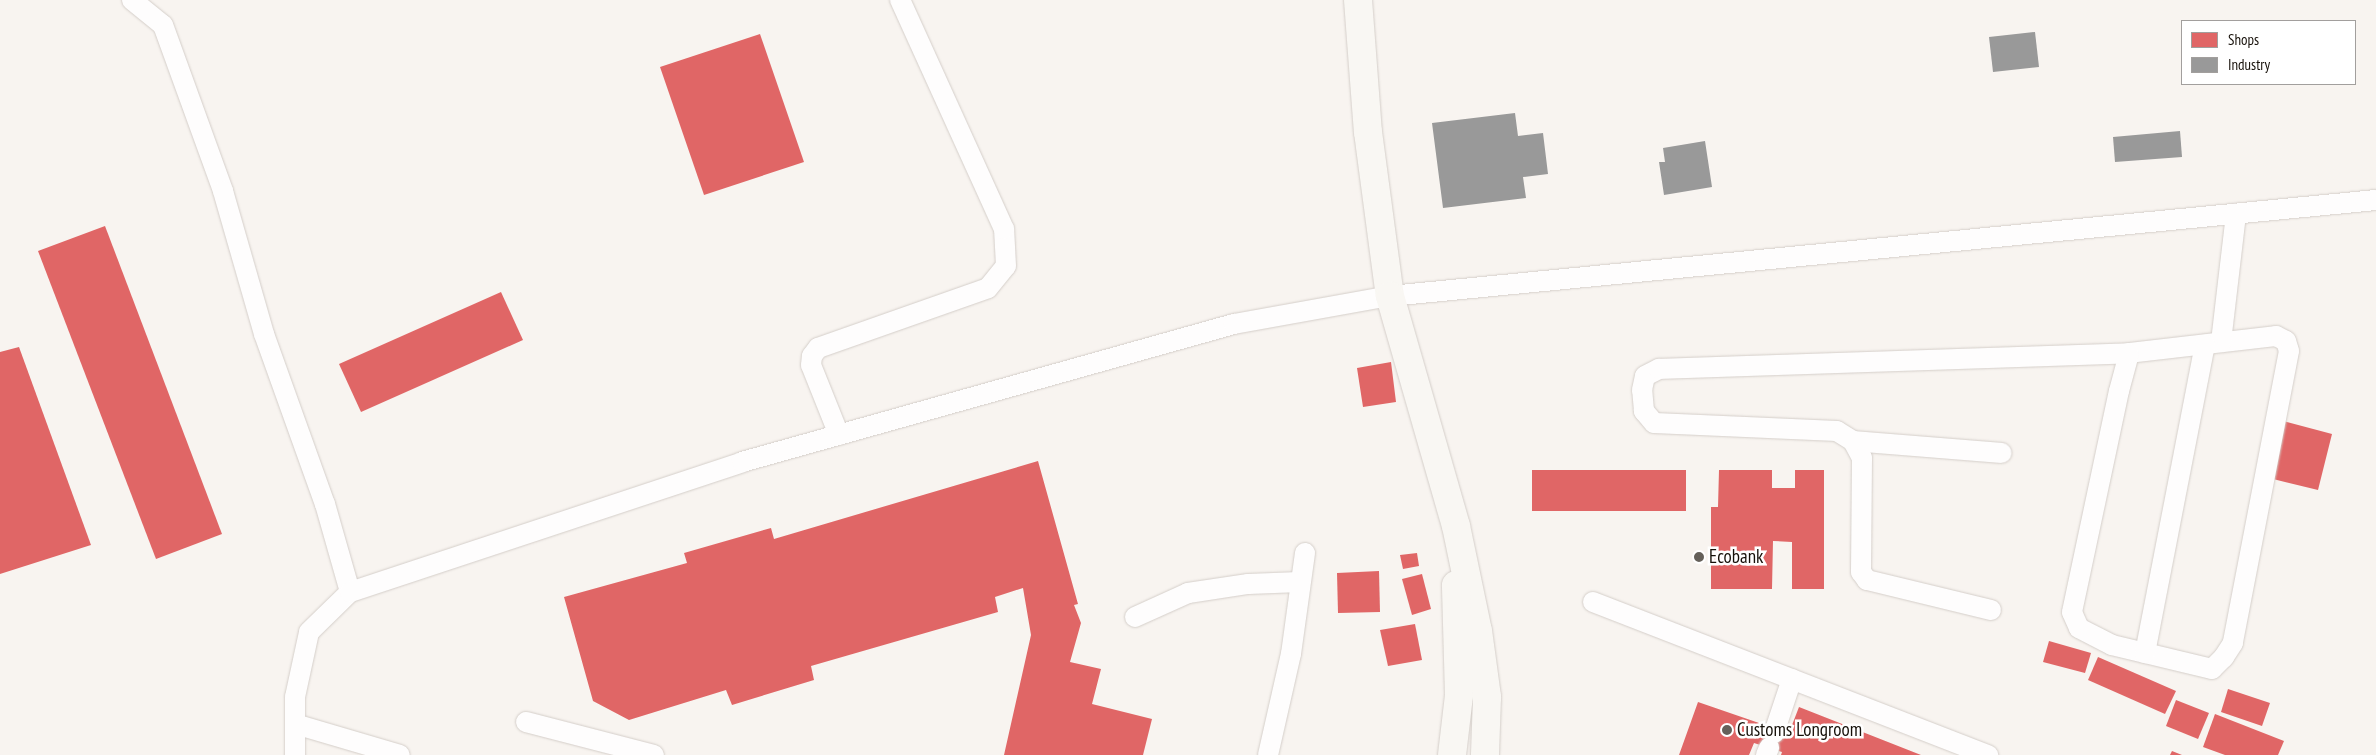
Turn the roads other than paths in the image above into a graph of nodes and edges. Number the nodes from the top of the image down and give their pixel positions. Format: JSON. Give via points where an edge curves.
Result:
{"nodes":[{"id":1,"x":132,"y":0,"type":"edge"},
{"id":2,"x":900,"y":0,"type":"edge"},
{"id":3,"x":1358,"y":0,"type":"edge"},
{"id":4,"x":2376,"y":200,"type":"edge"},
{"id":5,"x":2236,"y":214,"type":"junction"},
{"id":6,"x":1390,"y":296,"type":"junction"},
{"id":7,"x":2213,"y":343,"type":"junction"},
{"id":8,"x":2129,"y":353,"type":"junction"},
{"id":9,"x":839,"y":435,"type":"junction"},
{"id":10,"x":1853,"y":441,"type":"junction"},
{"id":11,"x":2002,"y":453,"type":"dead end"},
{"id":12,"x":1456,"y":526,"type":"junction"},
{"id":13,"x":1305,"y":553,"type":"dead end"},
{"id":14,"x":1300,"y":582,"type":"junction"},
{"id":15,"x":350,"y":592,"type":"junction"},
{"id":16,"x":1593,"y":602,"type":"dead end"},
{"id":17,"x":1991,"y":610,"type":"dead end"},
{"id":18,"x":1135,"y":617,"type":"dead end"},
{"id":19,"x":2145,"y":653,"type":"junction"},
{"id":20,"x":1792,"y":679,"type":"junction"},
{"id":21,"x":526,"y":722,"type":"dead end"},
{"id":22,"x":295,"y":724,"type":"junction"},
{"id":23,"x":1770,"y":746,"type":"edge"},
{"id":24,"x":295,"y":755,"type":"edge"},
{"id":25,"x":400,"y":755,"type":"edge"},
{"id":26,"x":654,"y":755,"type":"edge"},
{"id":27,"x":1268,"y":755,"type":"edge"},
{"id":28,"x":1452,"y":755,"type":"edge"},
{"id":29,"x":1485,"y":755,"type":"edge"},
{"id":30,"x":1988,"y":755,"type":"edge"}],
"edges":[{"from":1,"to":15,"type":"lane","via":[[163,25],[223,191],[264,334],[325,504]]},
{"from":2,"to":9,"type":"lane","via":[[1004,229],[1006,266],[988,288],[818,348],[812,356],[811,365]]},
{"from":3,"to":6,"type":"street","via":[[1368,132]]},
{"from":4,"to":5,"type":"lane"},
{"from":5,"to":6,"type":"lane"},
{"from":5,"to":7,"type":"lane"},
{"from":6,"to":9,"type":"lane","via":[[1234,324]]},
{"from":6,"to":12,"type":"street"},
{"from":7,"to":8,"type":"lane"},
{"from":7,"to":19,"type":"lane"},
{"from":7,"to":19,"type":"lane","via":[[2276,336],[2286,341],[2289,351],[2233,643],[2212,669]]},
{"from":8,"to":10,"type":"lane","via":[[1659,369],[1645,376],[1642,390],[1644,411],[1654,423],[1836,431]]},
{"from":8,"to":19,"type":"lane","via":[[2072,612],[2079,628],[2096,638]]},
{"from":9,"to":15,"type":"lane","via":[[742,462]]},
{"from":10,"to":11,"type":"lane"},
{"from":10,"to":17,"type":"lane","via":[[1862,458],[1861,572],[1867,580]]},
{"from":12,"to":28,"type":"street","via":[[1459,695]]},
{"from":12,"to":29,"type":"street","via":[[1478,631],[1487,697]]},
{"from":13,"to":14,"type":"lane"},
{"from":14,"to":18,"type":"lane","via":[[1248,584],[1188,593]]},
{"from":14,"to":27,"type":"lane","via":[[1291,654]]},
{"from":15,"to":22,"type":"lane","via":[[309,632],[296,697]]},
{"from":16,"to":20,"type":"lane"},
{"from":20,"to":23,"type":"lane"},
{"from":20,"to":30,"type":"lane"},
{"from":21,"to":26,"type":"lane"},
{"from":22,"to":24,"type":"lane"},
{"from":22,"to":25,"type":"lane"}]}
